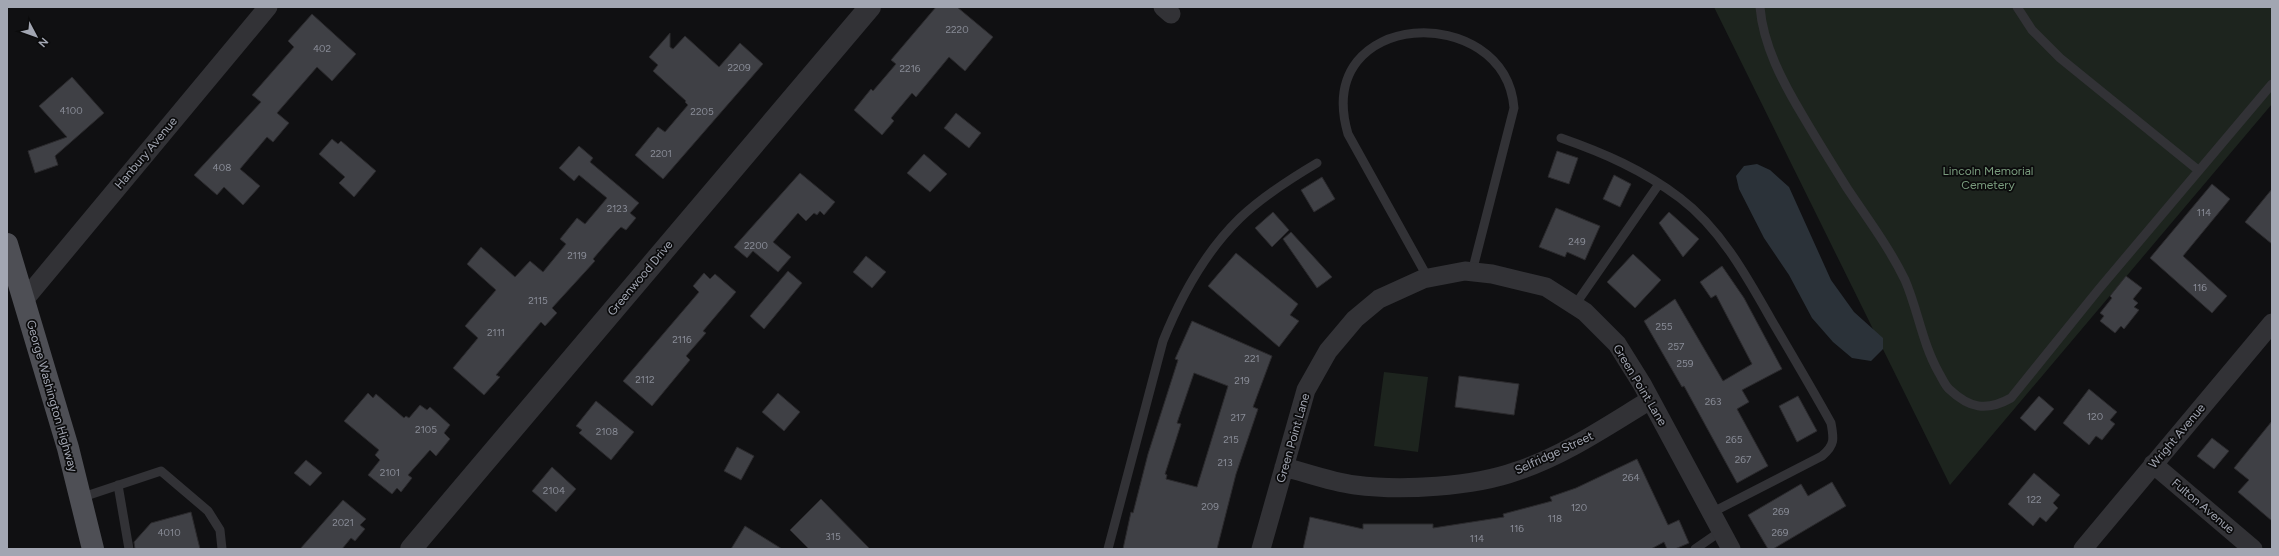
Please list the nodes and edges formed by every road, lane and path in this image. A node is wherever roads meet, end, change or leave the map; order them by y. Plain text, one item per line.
1 (268, 7) edge
2 (870, 7) edge
3 (1760, 7) edge
4 (2017, 7) edge
5 (1388, 30) dead end
6 (1497, 54) dead end
7 (2272, 84) edge
8 (1561, 138) dead end
9 (1317, 163) dead end
10 (2198, 170) junction
11 (1659, 184) junction
12 (7, 244) edge
13 (1472, 272) junction
14 (1428, 278) junction
15 (24, 299) junction
16 (1575, 305) junction
17 (2272, 323) edge
18 (1650, 400) junction
19 (2153, 464) junction
20 (1284, 467) junction
21 (118, 485) junction
22 (80, 498) junction
23 (1712, 513) junction
24 (1721, 532) junction
25 (93, 549) edge
26 (128, 549) edge
27 (222, 549) edge
28 (411, 549) edge
29 (1108, 549) edge
30 (1261, 549) edge
31 (1695, 549) edge
32 (1731, 549) edge
33 (2083, 549) edge
34 (2253, 549) edge

1 - 15 street, Hanbury Avenue
2 - 28 street, Greenwood Drive
3 - 10 lane
4 - 10 lane
5 - 14 lane
6 - 13 lane
7 - 10 lane
8 - 11 lane
9 - 29 lane
11 - 16 lane
11 - 23 lane
12 - 15 main road, George Washington Highway
13 - 14 street, Green Point Lane
13 - 16 street, Green Point Lane
14 - 20 street, Green Point Lane
15 - 22 main road, George Washington Highway
16 - 18 street, Green Point Lane
17 - 19 street, Wright Avenue
18 - 20 street, Selfridge Street
18 - 23 street, Green Point Lane
19 - 33 street, Wright Avenue
19 - 34 street, Fulton Avenue
20 - 30 street, Green Point Lane
21 - 22 lane
21 - 26 lane
21 - 27 lane
22 - 25 main road, George Washington Highway
23 - 24 street, Green Point Lane
24 - 31 lane
24 - 32 street, Green Point Lane

